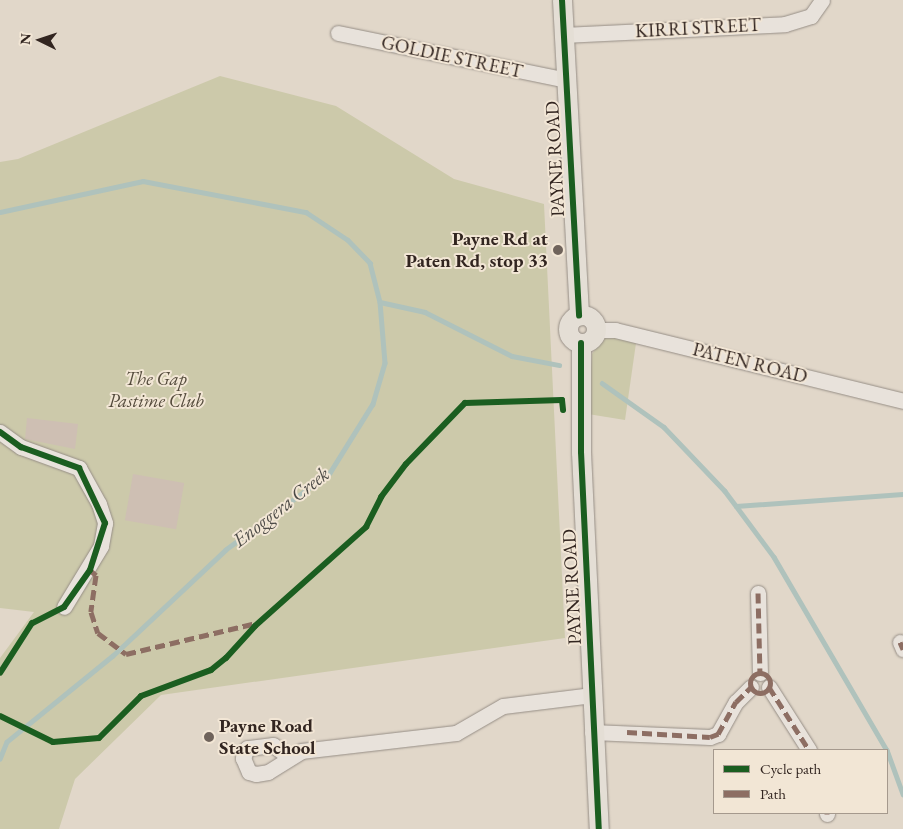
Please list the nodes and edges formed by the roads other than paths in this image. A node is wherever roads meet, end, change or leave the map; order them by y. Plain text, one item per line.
1 (562, 0) edge
2 (822, 0) edge
3 (338, 32) dead end
4 (563, 35) junction
5 (566, 80) junction
6 (579, 316) junction
7 (596, 330) junction
8 (581, 343) junction
9 (903, 401) edge
10 (0, 432) edge
11 (758, 593) dead end
12 (64, 607) dead end
13 (760, 674) junction
14 (751, 687) junction
15 (768, 687) junction
16 (592, 695) junction
17 (592, 732) junction
18 (808, 749) edge
19 (295, 754) dead end
20 (599, 829) edge

1 - 4 main road, PAYNE ROAD
2 - 4 street, KIRRI STREET
3 - 5 street, GOLDIE STREET
4 - 5 main road, PAYNE ROAD
5 - 6 main road, PAYNE ROAD
6 - 7 main road
6 - 8 main road
7 - 8 main road
7 - 9 street, PATEN ROAD
8 - 16 main road, PAYNE ROAD
10 - 12 street
11 - 13 street
13 - 14 street
13 - 15 street
14 - 15 street
14 - 17 street
15 - 18 street
16 - 17 main road, PAYNE ROAD
16 - 19 street
17 - 20 main road, PAYNE ROAD

